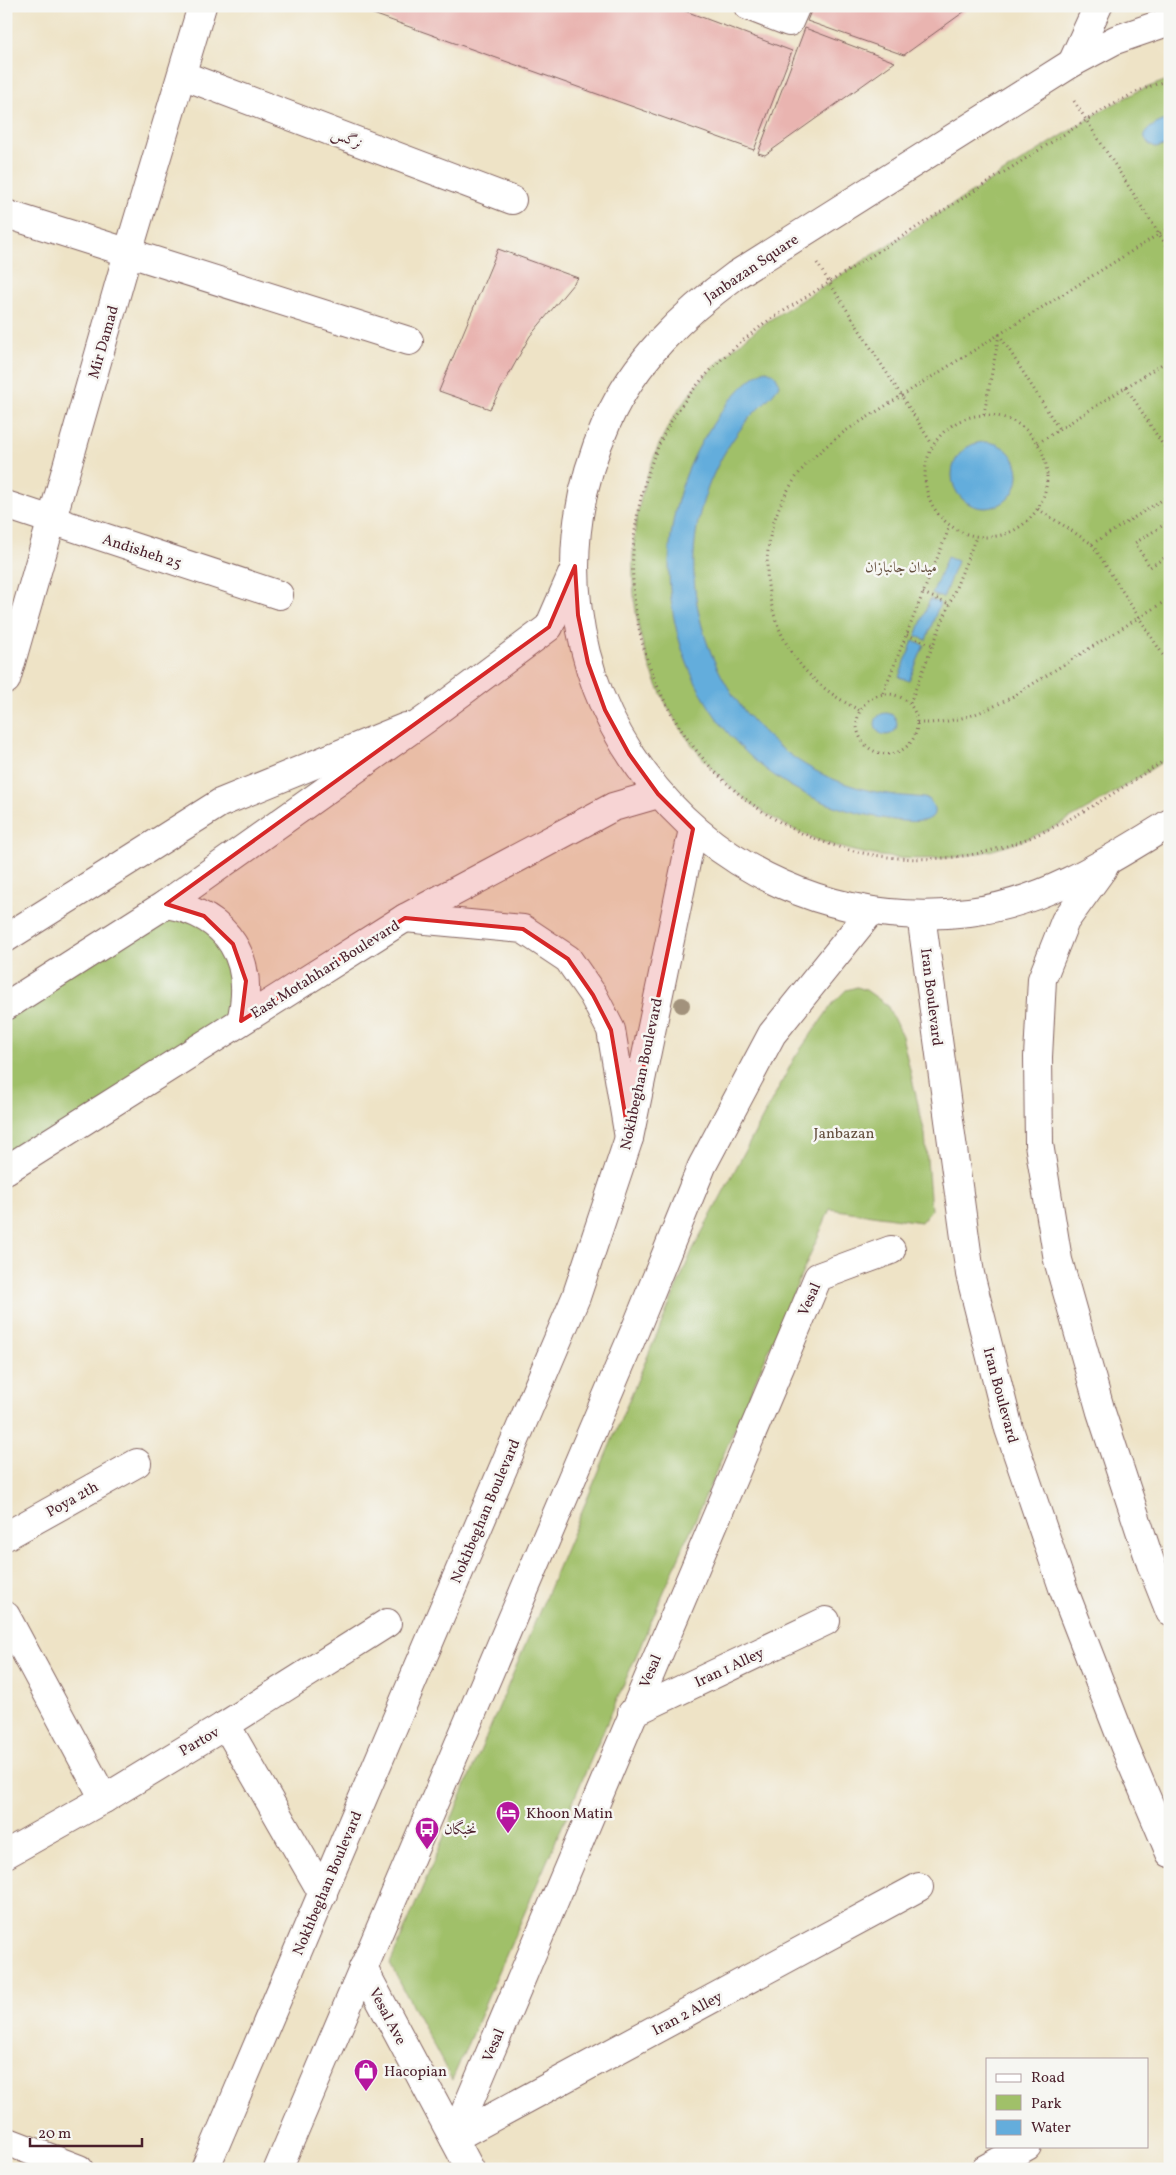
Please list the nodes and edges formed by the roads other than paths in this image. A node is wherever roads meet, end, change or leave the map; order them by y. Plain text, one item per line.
1 (202, 6) edge
2 (748, 6) edge
3 (1098, 6) edge
4 (792, 14) edge
5 (1170, 21) edge
6 (1065, 68) junction
7 (182, 75) junction
8 (512, 200) dead end
9 (6, 214) edge
10 (128, 253) junction
11 (409, 342) dead end
12 (6, 505) edge
13 (52, 521) junction
14 (575, 566) junction
15 (279, 595) dead end
16 (6, 680) edge
17 (426, 719) junction
18 (658, 794) junction
19 (1170, 823) edge
20 (693, 829) junction
21 (1108, 862) junction
22 (166, 904) junction
23 (871, 911) junction
24 (921, 915) junction
25 (405, 918) junction
26 (6, 938) edge
27 (6, 1006) edge
28 (241, 1021) junction
29 (630, 1138) junction
30 (6, 1170) edge
31 (890, 1250) dead end
32 (137, 1463) dead end
33 (6, 1536) edge
34 (1170, 1612) edge
35 (6, 1616) edge
36 (826, 1621) dead end
37 (387, 1623) dead end
38 (632, 1714) junction
39 (224, 1726) junction
40 (104, 1799) junction
41 (1170, 1853) edge
42 (6, 1854) edge
43 (919, 1888) dead end
44 (323, 1894) junction
45 (363, 1968) junction
46 (454, 2138) junction
47 (6, 2141) edge
48 (1023, 2148) edge
49 (79, 2169) edge
50 (204, 2169) edge
51 (278, 2169) edge
52 (470, 2169) edge
53 (985, 2169) edge

1 - 7 main road, Mir Damad
2 - 4 main road
3 - 6 main road
5 - 6 main road, Janbazan Square
6 - 14 main road, Janbazan Square
7 - 8 main road, نرگس
7 - 10 main road, Mir Damad
9 - 10 main road
10 - 11 main road
10 - 13 main road, Mir Damad
12 - 13 main road, Andisheh 25
13 - 15 main road, Andisheh 25
13 - 16 main road, Mir Damad
14 - 17 main road
14 - 18 main road, Janbazan Square
17 - 22 main road
17 - 26 main road
18 - 20 main road, Janbazan Square
18 - 25 main road, East Motahhari Boulevard
19 - 21 main road, Janbazan Square
20 - 23 main road, Janbazan Square
20 - 29 main road, Nokhbeghan Boulevard
21 - 24 main road, Janbazan Square
21 - 34 main road
22 - 27 main road
22 - 28 main road
23 - 24 main road, Janbazan Square
23 - 45 main road
24 - 41 main road, Iran Boulevard
25 - 28 main road, East Motahhari Boulevard
25 - 29 main road
28 - 30 main road, East Motahhari Boulevard
29 - 44 main road, Nokhbeghan Boulevard
31 - 38 main road, Vesal
32 - 33 main road, Poya 2th
35 - 40 main road
36 - 38 main road, Iran 1 Alley
37 - 39 main road
38 - 46 main road, Vesal
39 - 40 main road, Partov
39 - 44 main road, Partov
40 - 42 main road, Partov
43 - 46 main road, Iran 2 Alley
44 - 50 main road, Nokhbeghan Boulevard
45 - 46 main road, Vesal Ave
45 - 51 main road
46 - 52 main road, Vesal Ave
47 - 49 main road
48 - 53 main road

